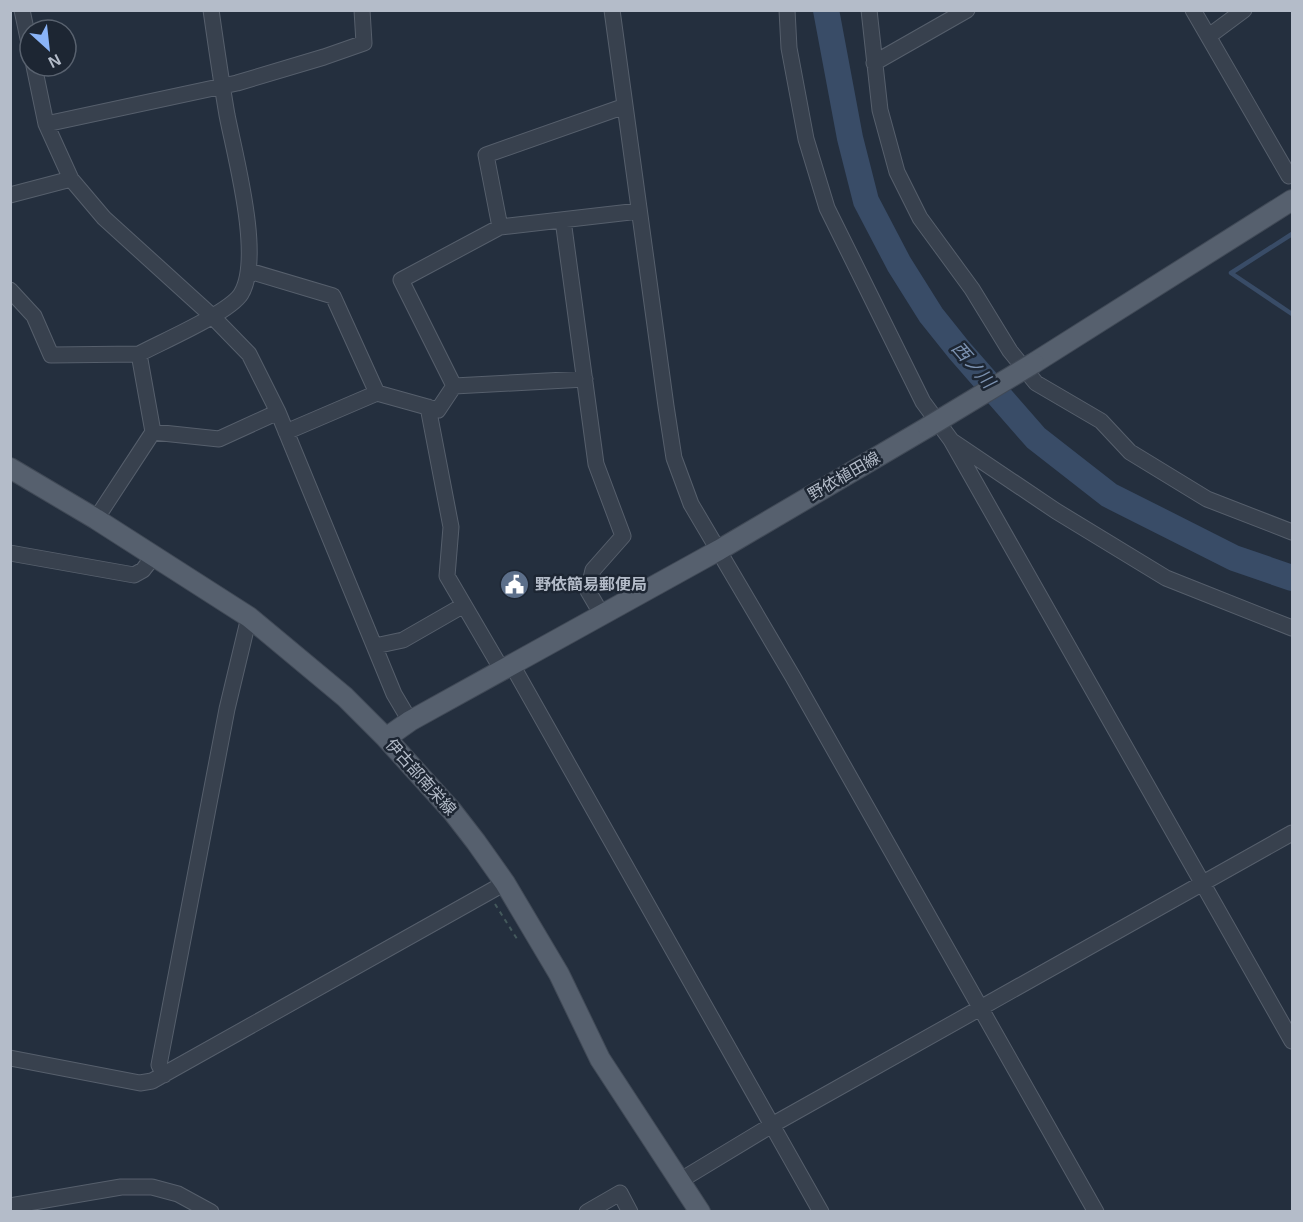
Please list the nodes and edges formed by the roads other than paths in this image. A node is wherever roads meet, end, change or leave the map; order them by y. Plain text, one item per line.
1 (211, 10) edge
2 (362, 10) edge
3 (612, 10) edge
4 (787, 10) edge
5 (868, 10) edge
6 (968, 10) edge
7 (1193, 10) edge
8 (1244, 10) edge
9 (1209, 36) junction
10 (874, 63) junction
11 (36, 78) edge
12 (222, 84) junction
13 (624, 105) junction
14 (46, 124) junction
15 (1289, 176) dead end
16 (71, 179) junction
17 (10, 195) edge
18 (1293, 200) edge
19 (639, 211) junction
20 (563, 220) junction
21 (500, 227) junction
22 (249, 271) junction
23 (10, 290) edge
24 (212, 316) junction
25 (139, 354) junction
26 (585, 379) junction
27 (454, 386) junction
28 (377, 393) junction
29 (428, 407) junction
30 (278, 412) junction
31 (153, 432) junction
32 (286, 432) junction
33 (951, 440) junction
34 (10, 468) edge
35 (96, 519) junction
36 (1293, 532) edge
37 (718, 549) junction
38 (10, 553) edge
39 (153, 557) junction
40 (464, 605) junction
41 (602, 615) junction
42 (249, 617) junction
43 (1293, 628) edge
44 (375, 646) junction
45 (507, 667) junction
46 (410, 721) junction
47 (386, 738) junction
48 (1293, 833) edge
49 (505, 883) junction
50 (1203, 883) junction
51 (981, 1009) junction
52 (1293, 1041) edge
53 (10, 1058) edge
54 (164, 1075) junction
55 (772, 1125) junction
56 (681, 1180) junction
57 (10, 1206) edge
58 (207, 1211) edge
59 (587, 1212) edge
60 (630, 1212) edge
61 (700, 1212) edge
62 (821, 1212) edge
63 (1096, 1212) edge

1 - 12 street
2 - 12 street
3 - 13 street
4 - 33 street
5 - 10 street
6 - 10 street
7 - 9 street
8 - 9 street
9 - 15 street
10 - 36 street
11 - 14 street
12 - 14 street
12 - 22 street
13 - 19 street
13 - 21 street
14 - 16 street
16 - 17 street
16 - 24 street
18 - 37 main road, 野依植田線, bridge
19 - 20 street
19 - 37 street
20 - 21 street
20 - 26 street
21 - 27 street
22 - 24 street
22 - 28 street
23 - 25 street
24 - 25 street
24 - 30 street
25 - 31 street
26 - 27 street
26 - 41 street
27 - 29 street
28 - 29 street
28 - 32 street
29 - 40 street
30 - 31 street
30 - 32 street
31 - 35 street
32 - 44 street
33 - 43 street
33 - 50 street
34 - 35 main road, 伊古部南栄線
35 - 39 main road, 伊古部南栄線
37 - 41 main road, 野依植田線
37 - 51 street
38 - 39 street
39 - 42 main road, 伊古部南栄線
40 - 44 street
40 - 45 street
41 - 45 main road, 野依植田線
42 - 47 main road, 伊古部南栄線
42 - 54 street
44 - 46 street
45 - 46 main road, 野依植田線
45 - 55 street
46 - 47 main road, 野依植田線
47 - 49 main road, 伊古部南栄線
48 - 50 street
49 - 54 street
49 - 56 main road, 伊古部南栄線
50 - 51 street
50 - 52 street
51 - 55 street
51 - 63 street
53 - 54 street
55 - 56 street
55 - 62 street
56 - 61 main road, 伊古部南栄線
57 - 58 street
59 - 60 street

